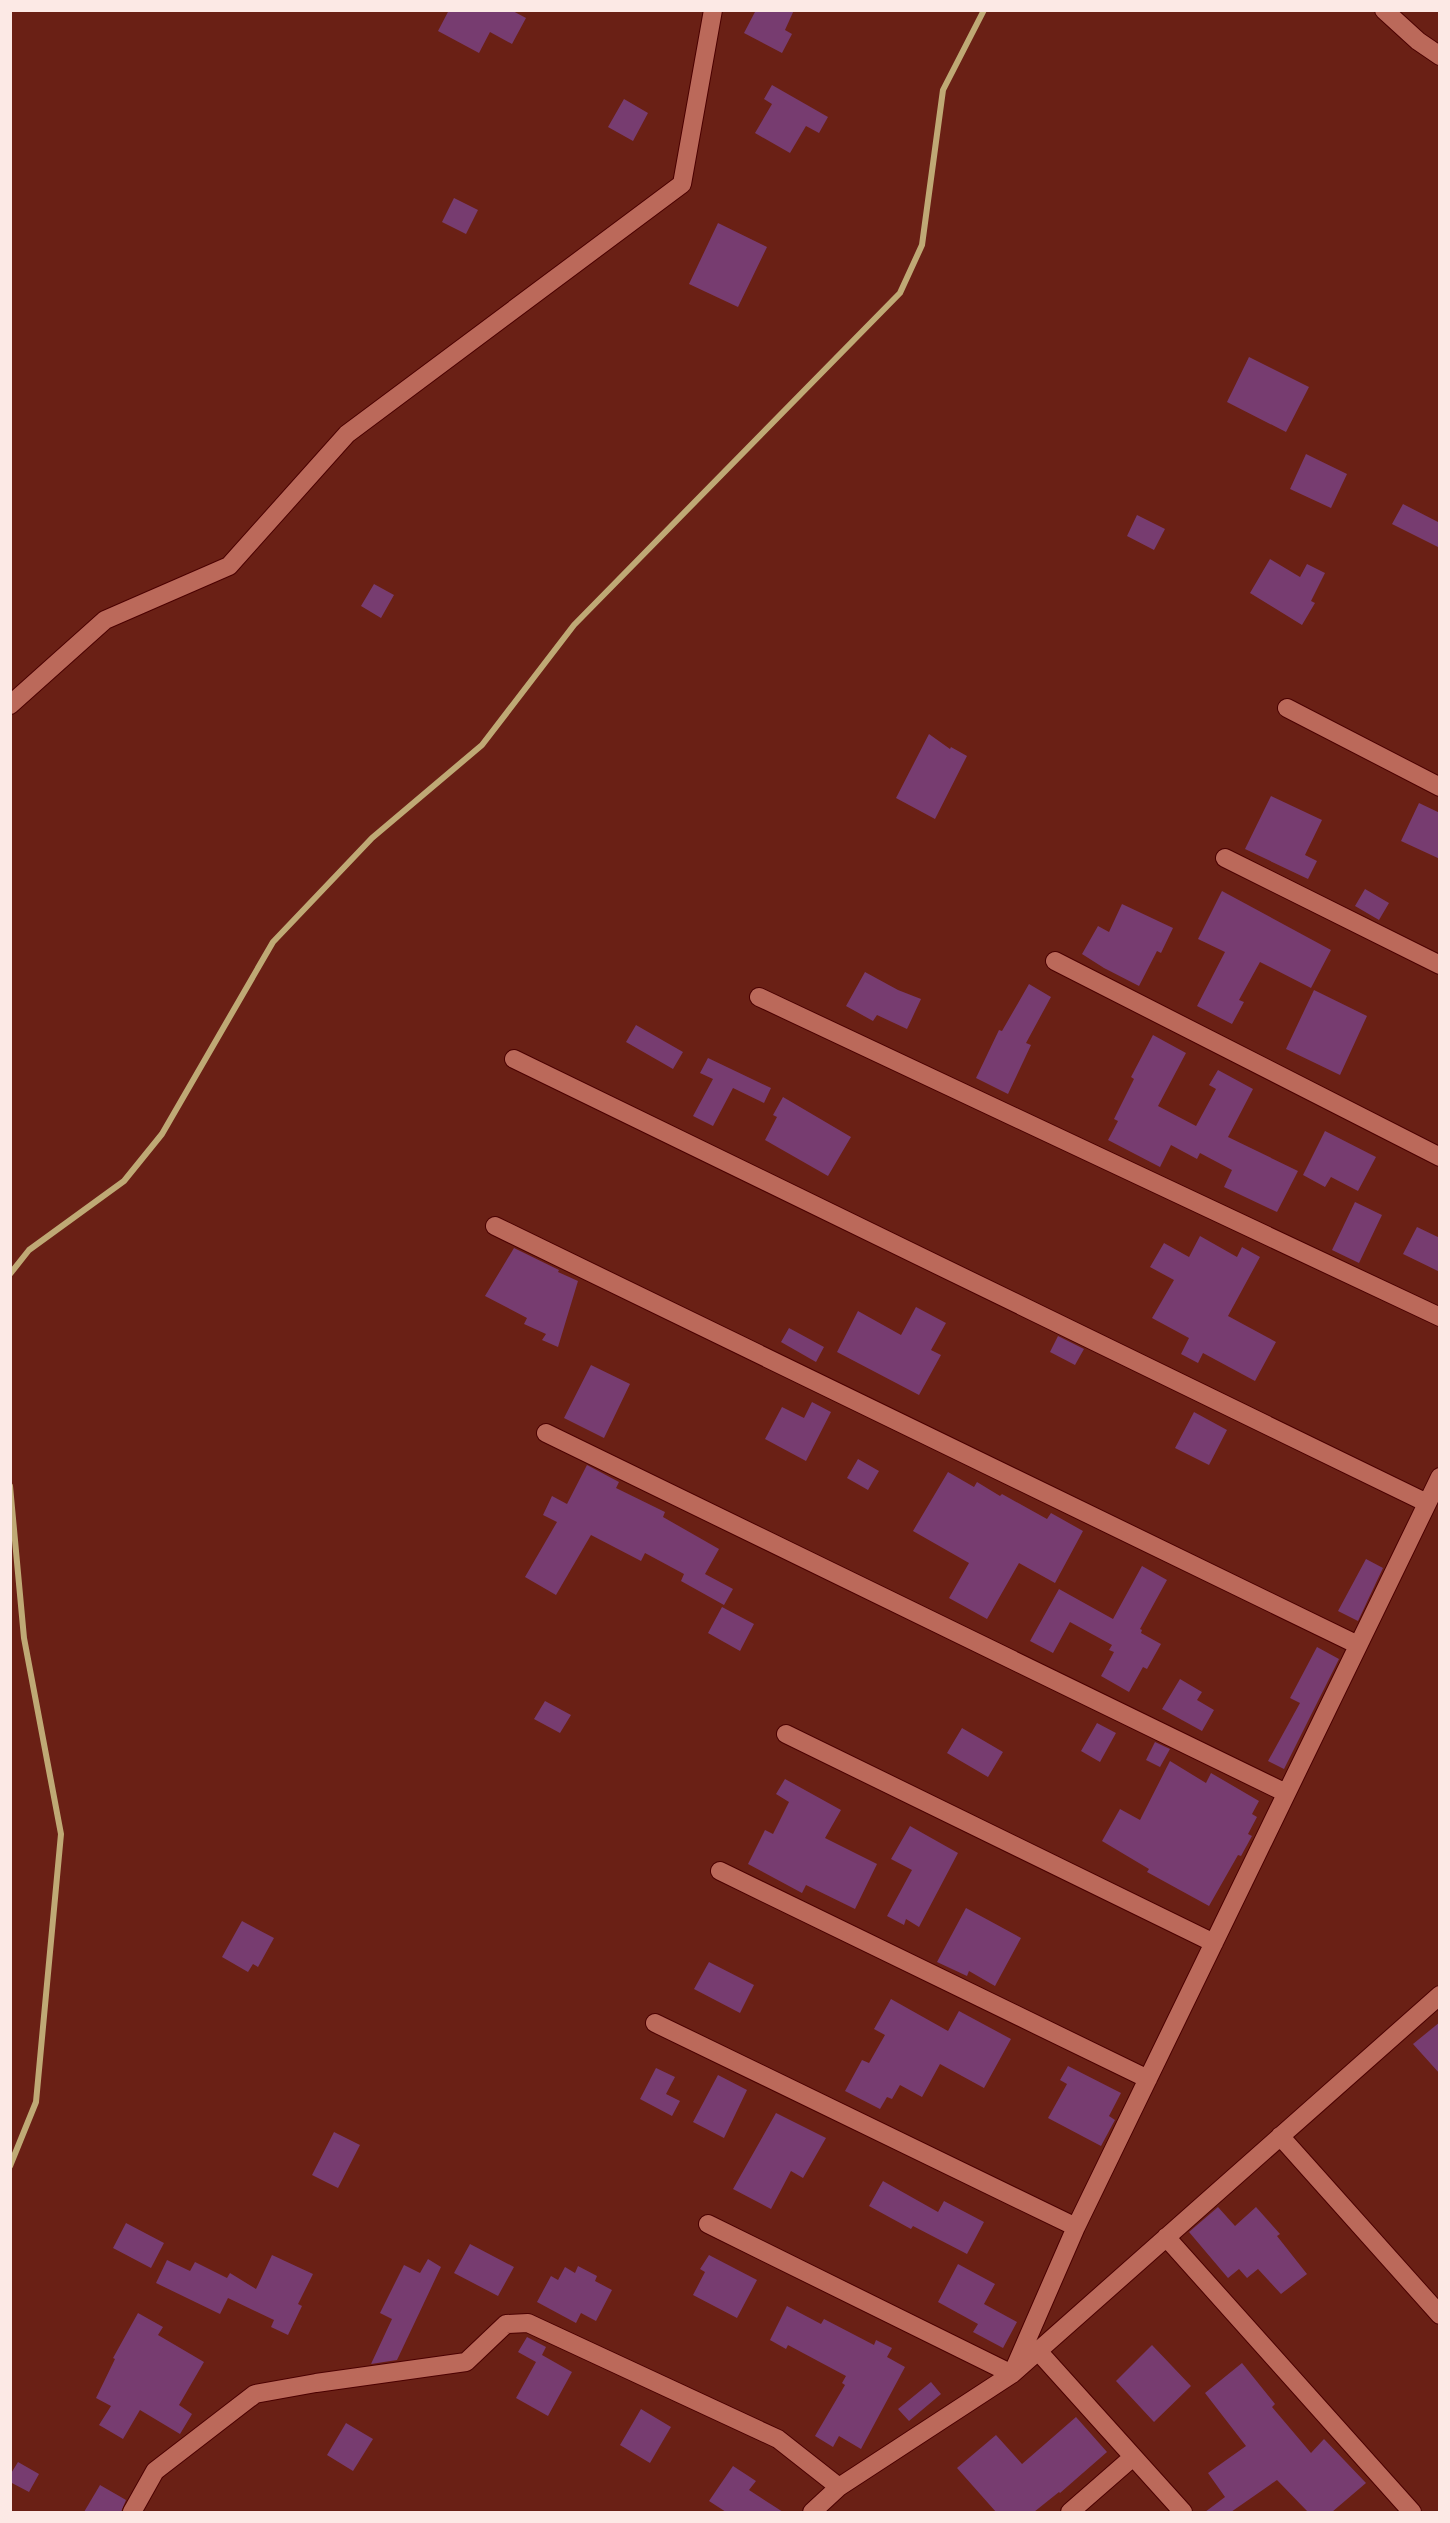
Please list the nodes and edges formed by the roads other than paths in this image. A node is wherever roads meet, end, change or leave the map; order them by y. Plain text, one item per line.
1 (713, 10) edge
2 (1384, 10) edge
3 (1440, 56) edge
4 (10, 705) edge
5 (1287, 708) dead end
6 (1440, 787) edge
7 (1225, 858) dead end
8 (1055, 961) dead end
9 (1440, 965) edge
10 (759, 997) dead end
11 (514, 1059) dead end
12 (1440, 1157) edge
13 (495, 1226) dead end
14 (1440, 1317) edge
15 (546, 1433) dead end
16 (1440, 1477) edge
17 (1427, 1503) junction
18 (1358, 1645) junction
19 (786, 1734) dead end
20 (1286, 1793) junction
21 (720, 1871) dead end
22 (1214, 1943) junction
23 (1440, 1995) edge
24 (655, 2023) dead end
25 (1148, 2079) junction
26 (1280, 2136) junction
27 (708, 2224) dead end
28 (1076, 2227) junction
29 (1166, 2237) junction
30 (1440, 2315) edge
31 (1038, 2350) junction
32 (1012, 2374) junction
33 (1133, 2457) junction
34 (839, 2487) junction
35 (132, 2512) edge
36 (812, 2512) edge
37 (1070, 2512) edge
38 (1183, 2512) edge
39 (1412, 2512) edge

1 - 4 street
2 - 3 street
5 - 6 street
7 - 9 street
8 - 12 street
10 - 14 street
11 - 17 street
13 - 18 street
15 - 20 street
16 - 17 street
17 - 18 street
18 - 20 street
19 - 22 street
20 - 22 street
21 - 25 street
22 - 25 street
23 - 26 street
24 - 28 street
25 - 28 street
26 - 29 street
26 - 30 street
27 - 32 street
28 - 32 street
29 - 31 street
29 - 39 street
31 - 32 street
31 - 33 street
32 - 34 street
33 - 37 street
33 - 38 street
34 - 35 street
34 - 36 street

